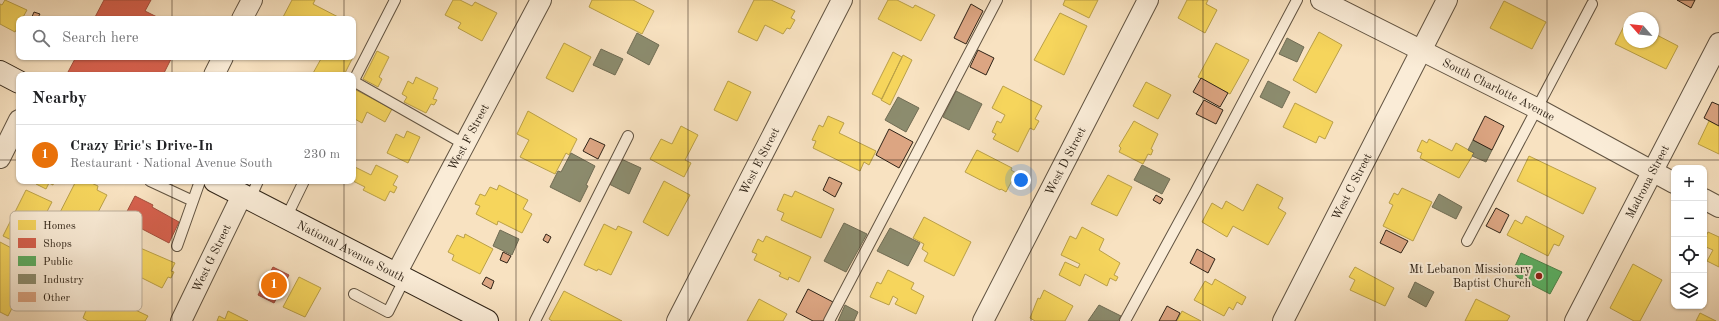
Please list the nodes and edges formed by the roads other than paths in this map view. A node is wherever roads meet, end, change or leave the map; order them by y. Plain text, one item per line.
1 (395, 0) edge
2 (541, 0) edge
3 (842, 0) edge
4 (997, 0) edge
5 (1148, 0) edge
6 (1297, 0) edge
7 (1321, 0) edge
8 (1447, 0) edge
9 (1592, 4) dead end
10 (1719, 43) edge
11 (1421, 51) junction
12 (222, 60) edge
13 (0, 72) edge
14 (216, 72) edge
15 (356, 76) edge
16 (16, 80) edge
17 (356, 84) edge
18 (1538, 109) junction
19 (16, 126) edge
20 (628, 136) dead end
21 (464, 144) junction
22 (0, 158) edge
23 (1651, 172) junction
24 (1671, 182) edge
25 (156, 184) edge
26 (199, 184) edge
27 (225, 184) edge
28 (303, 184) edge
29 (250, 192) edge
30 (193, 201) junction
31 (1707, 201) edge
32 (1719, 207) edge
33 (286, 218) junction
34 (1467, 241) dead end
35 (177, 246) dead end
36 (401, 276) junction
37 (354, 294) dead end
38 (463, 316) edge
39 (181, 321) edge
40 (487, 321) edge
41 (535, 321) edge
42 (678, 321) edge
43 (829, 321) edge
44 (983, 321) edge
45 (1125, 321) edge
46 (1282, 321) edge
47 (1575, 321) edge

1 - 15 lane
2 - 21 street, West F Street
3 - 42 street, West E Street
4 - 43 lane
5 - 44 street, West D Street
6 - 45 lane
7 - 11 street, South Charlotte Avenue
8 - 11 street, West C Street
9 - 18 lane
10 - 23 street, Madrona Street
11 - 18 street, South Charlotte Avenue
11 - 46 street, West C Street
12 - 14 street
13 - 16 main road
17 - 21 lane
18 - 23 street, South Charlotte Avenue
18 - 34 lane
19 - 22 street
20 - 41 lane
21 - 36 street, West F Street
23 - 24 street, South Charlotte Avenue
23 - 47 street, Madrona Street
25 - 30 lane
26 - 30 lane
27 - 29 main road, National Avenue South
28 - 33 lane
29 - 33 main road, National Avenue South
29 - 39 street, West G Street
30 - 35 lane
31 - 32 street
33 - 36 main road, National Avenue South
36 - 37 lane
36 - 38 main road, National Avenue South
38 - 40 main road, National Avenue South

